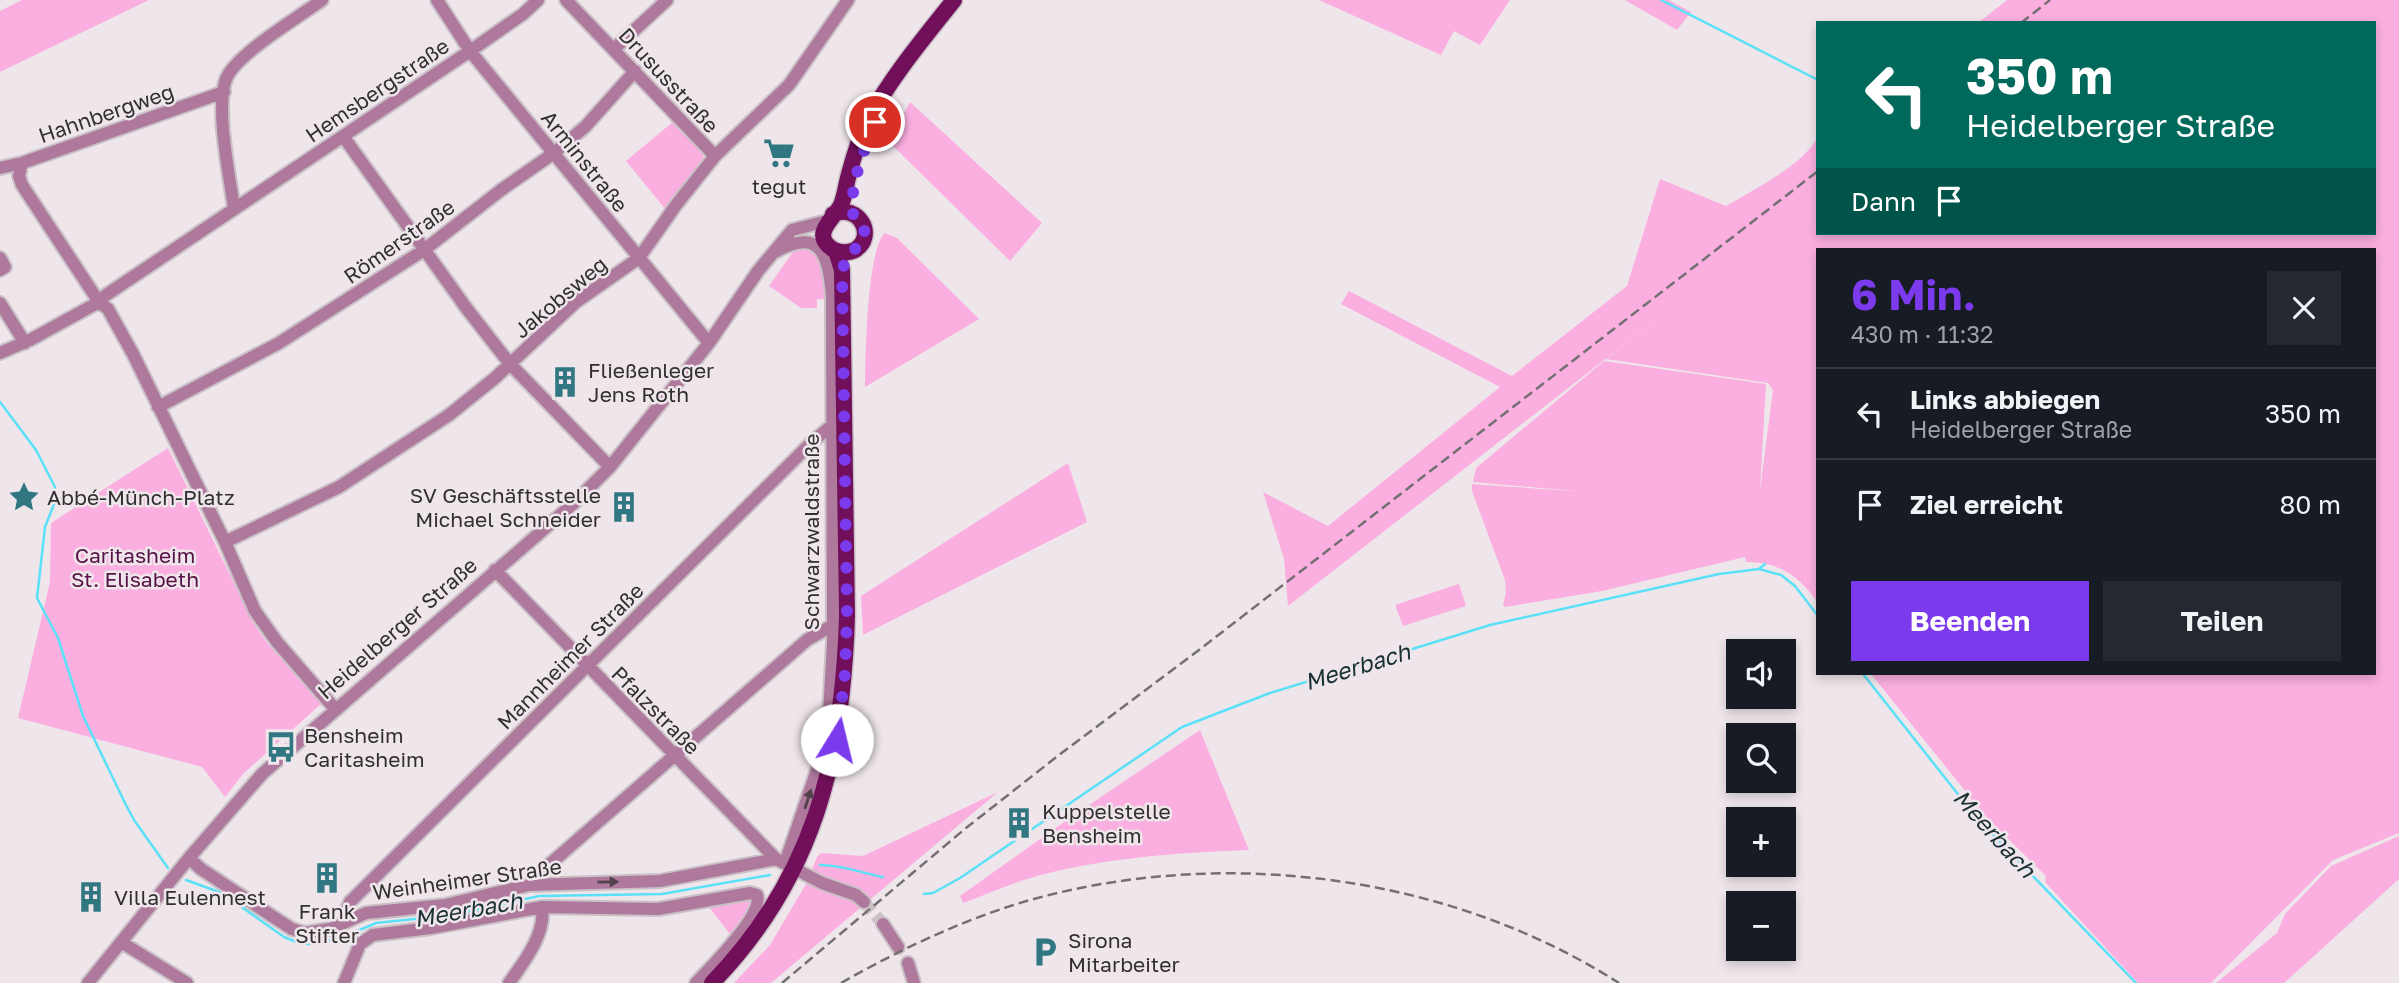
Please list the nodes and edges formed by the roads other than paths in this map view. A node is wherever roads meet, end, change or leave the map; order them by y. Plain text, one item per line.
1 (322, 0) edge
2 (437, 0) edge
3 (538, 0) edge
4 (566, 0) edge
5 (667, 0) edge
6 (847, 0) edge
7 (954, 0) edge
8 (614, 49) junction
9 (470, 51) junction
10 (635, 71) junction
11 (224, 92) junction
12 (883, 98) junction
13 (343, 136) junction
14 (554, 153) junction
15 (715, 156) junction
16 (22, 163) junction
17 (0, 168) edge
18 (234, 209) junction
19 (853, 214) junction
20 (830, 218) junction
21 (785, 238) junction
22 (837, 248) junction
23 (424, 250) junction
24 (773, 253) junction
25 (0, 258) edge
26 (639, 258) junction
27 (0, 270) edge
28 (99, 302) junction
29 (0, 303) edge
30 (24, 343) junction
31 (709, 343) junction
32 (0, 353) edge
33 (510, 364) junction
34 (158, 407) junction
35 (831, 426) junction
36 (610, 467) junction
37 (225, 542) junction
38 (495, 570) junction
39 (833, 625) junction
40 (586, 666) junction
41 (336, 710) junction
42 (673, 755) junction
43 (189, 858) junction
44 (785, 864) junction
45 (540, 884) junction
46 (863, 902) tunnel mouth
47 (542, 906) junction
48 (348, 920) junction
49 (883, 924) tunnel mouth
50 (121, 942) junction
51 (898, 947) dead end
52 (908, 963) dead end
53 (88, 983) edge
54 (187, 983) edge
55 (344, 983) edge
56 (509, 983) edge
57 (696, 983) edge
58 (712, 983) edge
59 (914, 983) edge

1 - 11 street
2 - 9 street, Arminstraße
3 - 9 street, Hemsbergstraße
4 - 8 street, Drususstraße
5 - 8 street
6 - 15 street, Jakobsweg
7 - 12 main road
8 - 10 street, Drususstraße
9 - 13 street, Hemsbergstraße
9 - 14 street, Arminstraße
10 - 14 street, Römerstraße
10 - 15 street, Drususstraße
11 - 16 street, Hahnbergweg
11 - 18 street
12 - 19 main road
12 - 20 main road
13 - 18 street, Hemsbergstraße
13 - 23 street
14 - 23 street, Römerstraße
14 - 26 street, Arminstraße
15 - 26 street, Jakobsweg
16 - 17 street, Hahnbergweg
16 - 28 street
18 - 28 street, Hemsbergstraße
19 - 20 main road, Heidelberger Straße
19 - 22 main road
20 - 21 street, Heidelberger Straße
20 - 22 main road
21 - 22 street
21 - 24 street, Heidelberger Straße
22 - 44 main road, Schwarzwaldstraße
23 - 33 street
23 - 34 street, Römerstraße
24 - 31 street, Heidelberger Straße
24 - 35 street, Schwarzwaldstraße
25 - 27 street
26 - 31 street, Arminstraße
26 - 33 street, Jakobsweg
28 - 30 street, Hemsbergstraße
28 - 34 street
29 - 30 street
30 - 32 street, Hemsbergstraße
31 - 36 street, Heidelberger Straße
33 - 36 street
33 - 37 street, Jakobsweg
34 - 37 street
35 - 39 street, Schwarzwaldstraße
35 - 40 street, Mannheimer Straße
36 - 38 street, Heidelberger Straße
37 - 41 street
38 - 40 street, Pfalzstraße
38 - 41 street, Heidelberger Straße
39 - 42 street
44 -> 39 street, Schwarzwaldstraße
40 - 42 street, Pfalzstraße
40 - 48 street, Mannheimer Straße
41 - 43 street, Heidelberger Straße
42 - 44 street, Pfalzstraße
42 - 45 street
43 - 48 street, Weinheimer Straße
43 - 50 street, Heidelberger Straße
45 -> 44 street, Weinheimer Straße
44 - 46 street, Pfalzstraße
44 - 58 main road, Schwarzwaldstraße
45 - 48 street, Weinheimer Straße
47 - 55 street
47 - 56 street
47 - 57 street
49 - 51 street
50 - 53 street, Heidelberger Straße
50 - 54 street
52 - 59 street

